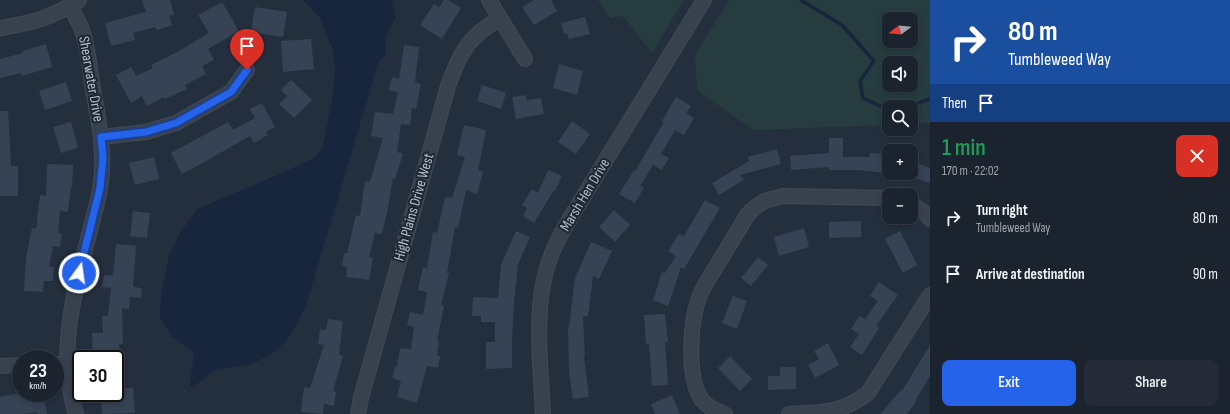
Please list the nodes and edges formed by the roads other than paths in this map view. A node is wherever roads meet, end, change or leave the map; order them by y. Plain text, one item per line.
1 (489, 0) edge
2 (704, 0) edge
3 (75, 3) edge
4 (500, 18) junction
5 (0, 28) edge
6 (525, 59) dead end
7 (247, 70) dead end
8 (101, 137) junction
9 (882, 198) edge
10 (918, 208) edge
11 (930, 219) edge
12 (930, 295) edge
13 (64, 350) edge
14 (12, 365) edge
15 (0, 366) edge
16 (64, 371) edge
17 (76, 414) edge
18 (358, 414) edge
19 (542, 414) edge
20 (725, 414) edge
21 (789, 414) edge

1 - 4 street
2 - 19 street, Marsh Hen Drive
3 - 5 street
3 - 8 street, Shearwater Drive
4 - 6 street
4 - 18 street, High Plains Drive West
7 - 8 street
8 - 13 street, Shearwater Drive
9 - 20 street
10 - 11 street
12 - 21 street
14 - 15 street
16 - 17 street, Shearwater Drive

